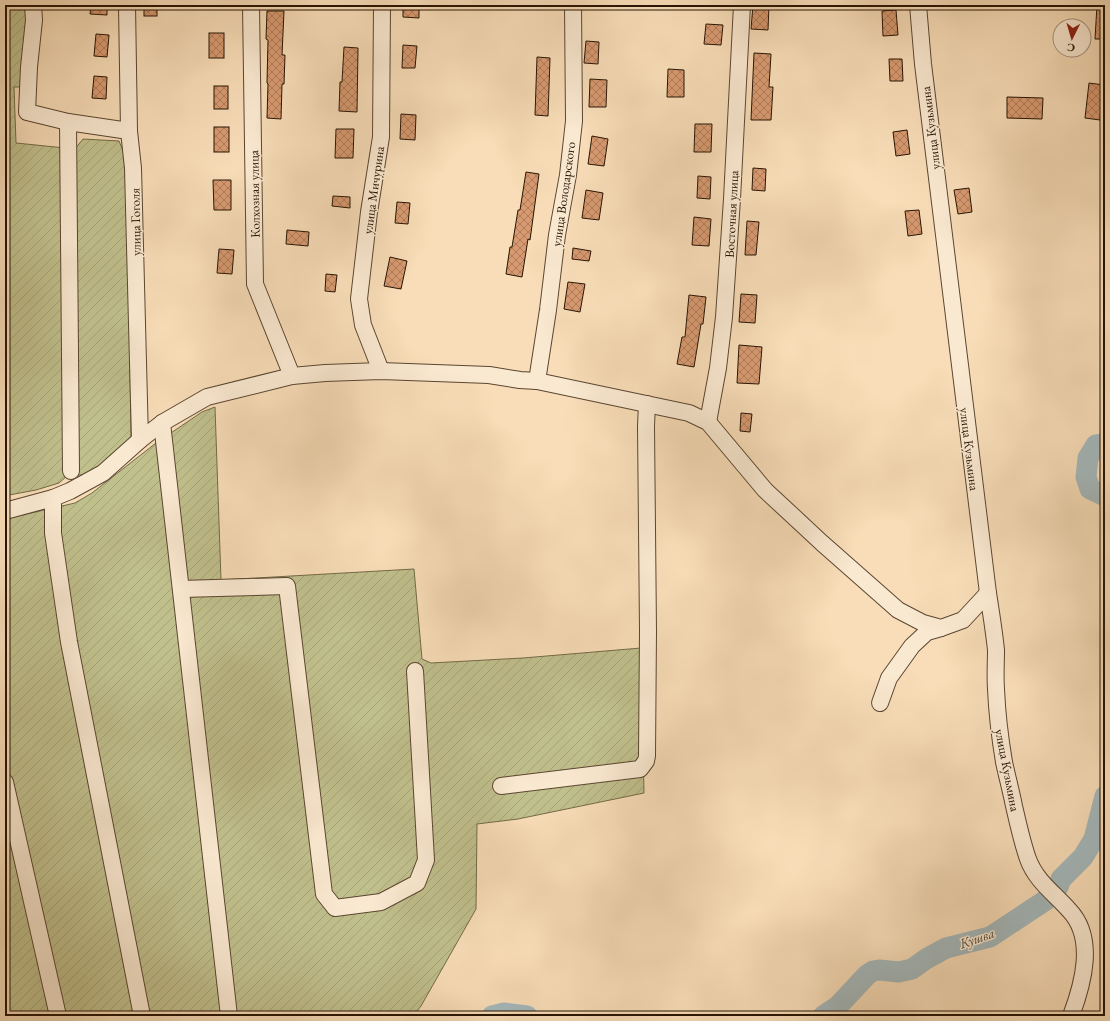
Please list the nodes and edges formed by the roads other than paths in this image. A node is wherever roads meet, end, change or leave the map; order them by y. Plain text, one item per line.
1 (33, 5) edge
2 (127, 5) edge
3 (251, 5) edge
4 (382, 5) edge
5 (573, 5) edge
6 (742, 5) edge
7 (918, 5) edge
8 (68, 122) junction
9 (129, 131) junction
10 (381, 371) junction
11 (292, 376) junction
12 (537, 381) junction
13 (648, 404) junction
14 (708, 422) junction
15 (162, 423) junction
16 (140, 440) junction
17 (71, 471) dead end
18 (53, 498) junction
19 (5, 511) edge
20 (181, 589) junction
21 (988, 593) junction
22 (941, 628) junction
23 (415, 671) dead end
24 (880, 703) dead end
25 (5, 782) edge
26 (501, 786) dead end
27 (58, 1016) edge
28 (142, 1016) edge
29 (229, 1016) edge
30 (1071, 1016) edge

1 - 8 street
2 - 9 street, улица Гоголя
3 - 11 street, Колхозная улица
4 - 10 street, улица Мичурина
5 - 12 street, улица Володарского
6 - 14 street, Восточная улица
7 - 21 street, улица Кузьмина
8 - 9 street
8 - 17 street
9 - 16 street, улица Гоголя
10 - 11 street
10 - 12 street
11 - 15 street
12 - 13 street
13 - 14 street
13 - 26 street
14 - 22 street
15 - 16 street
15 - 20 street
16 - 18 street
18 - 19 street
18 - 28 street
20 - 23 street
20 - 29 street
21 - 22 street
21 - 30 street, улица Кузьмина
22 - 24 street
25 - 27 street

